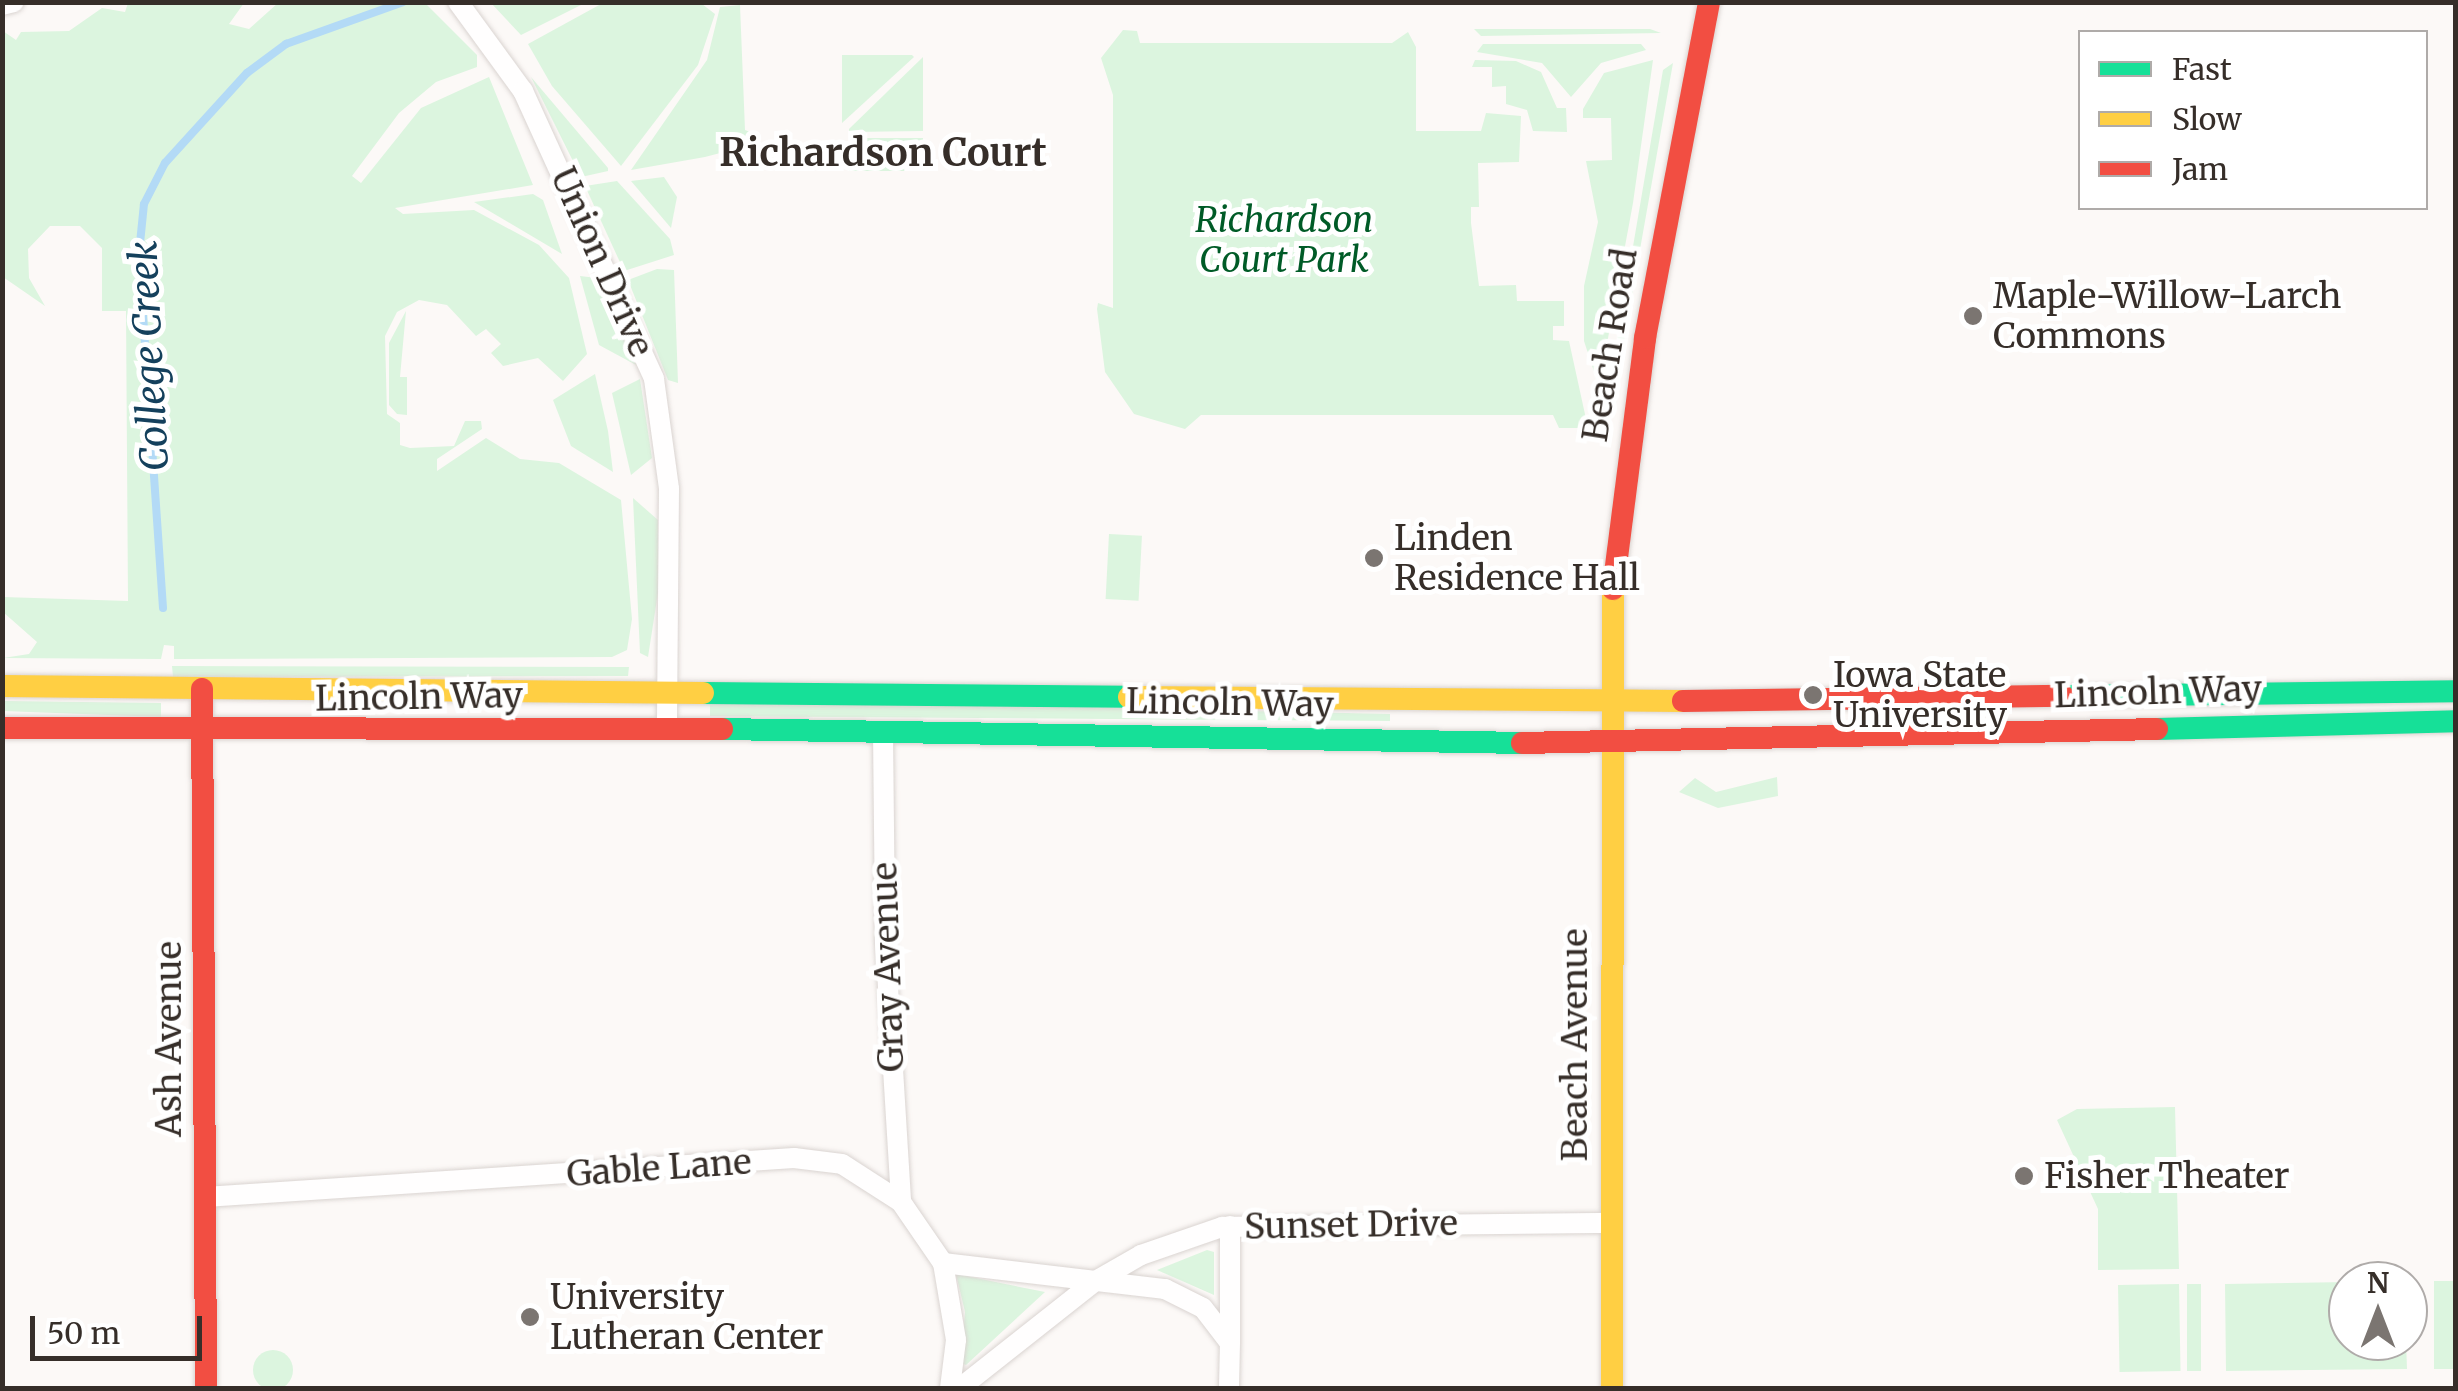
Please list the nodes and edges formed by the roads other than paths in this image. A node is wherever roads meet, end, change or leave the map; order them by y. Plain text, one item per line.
1 (14, 2) edge
2 (1709, 2) edge
3 (2, 5) edge
4 (461, 5) edge
5 (2, 686) edge
6 (668, 688) junction
7 (202, 689) junction
8 (2456, 692) edge
9 (1607, 702) junction
10 (2456, 721) edge
11 (2, 728) edge
12 (667, 729) junction
13 (883, 732) junction
14 (202, 734) junction
15 (1608, 744) junction
16 (205, 1197) junction
17 (901, 1202) junction
18 (1611, 1223) junction
19 (1230, 1226) junction
20 (943, 1263) junction
21 (1094, 1282) junction
22 (1230, 1343) junction
23 (206, 1388) edge
24 (950, 1388) edge
25 (960, 1388) edge
26 (1229, 1388) edge
27 (1612, 1388) edge

1 - 3 street
2 - 9 main road, Beach Road
4 - 6 street, Union Drive
5 - 7 main road, Lincoln Way
6 - 7 main road, Lincoln Way
6 - 9 main road, Lincoln Way
6 - 12 street, Union Drive
7 - 14 main road, Ash Avenue
8 - 9 main road, Lincoln Way
9 - 15 main road, Beach Avenue
10 - 15 main road, Lincoln Way
11 - 14 main road, Lincoln Way
12 - 13 main road, Lincoln Way
12 - 14 main road, Lincoln Way
13 - 15 main road, Lincoln Way
13 - 17 street, Gray Avenue
14 - 16 main road, Ash Avenue
15 - 18 main road, Beach Avenue
16 - 17 street, Gable Lane
16 - 23 main road, Ash Avenue
17 - 20 street, Gable Lane
18 - 19 street, Sunset Drive
18 - 27 main road, Beach Avenue
19 - 21 street, Sunset Drive
19 - 22 street
20 - 21 street
20 - 24 street, Gable Lane
21 - 22 street
21 - 25 street, Sunset Drive
22 - 26 street

